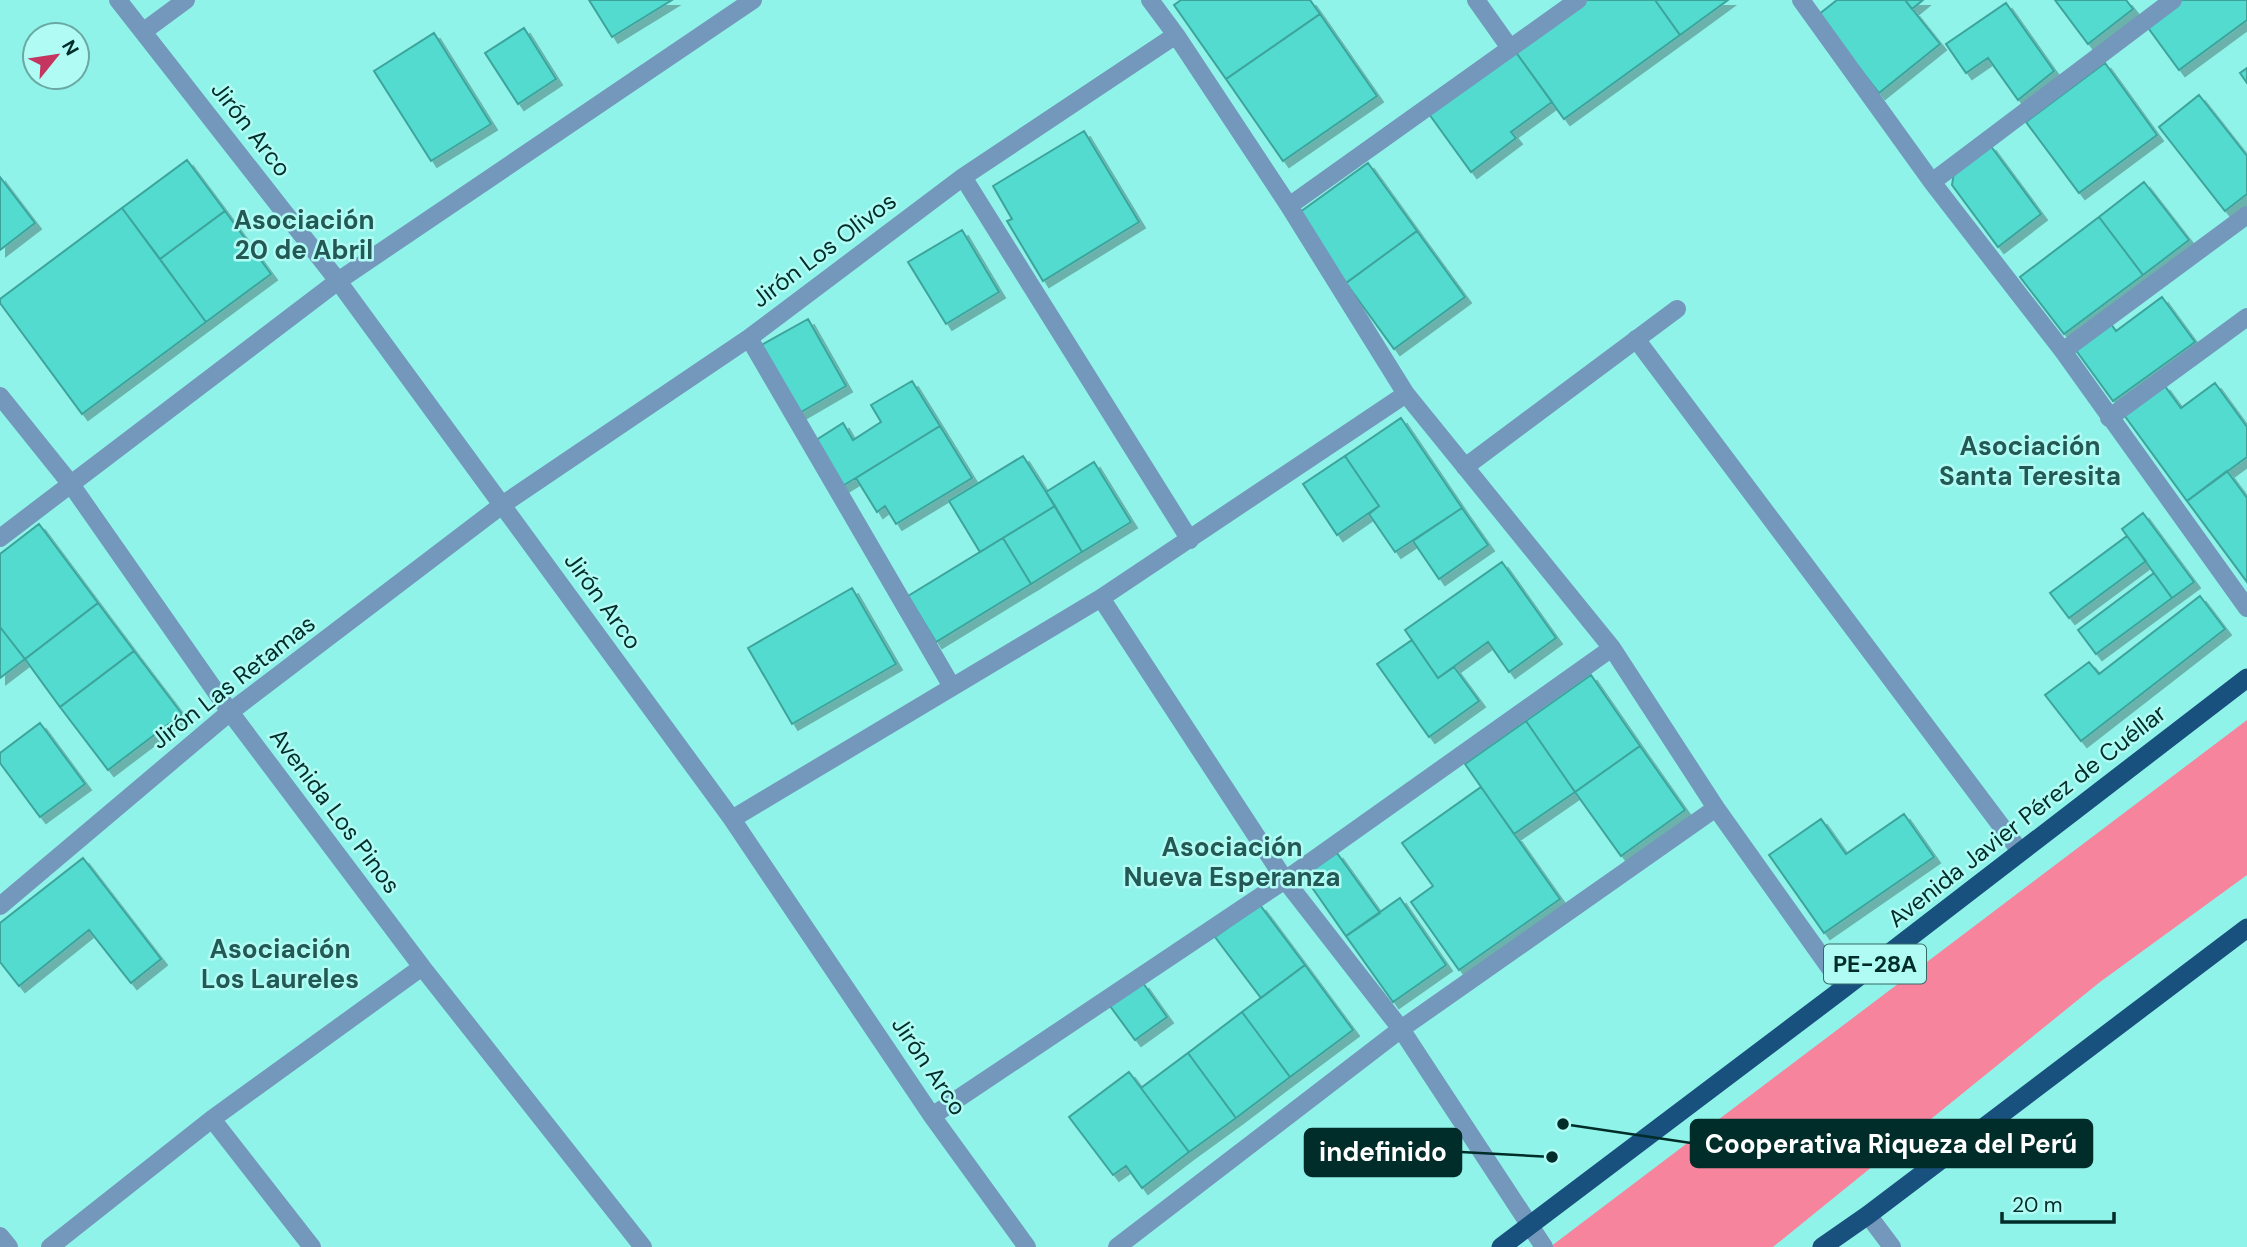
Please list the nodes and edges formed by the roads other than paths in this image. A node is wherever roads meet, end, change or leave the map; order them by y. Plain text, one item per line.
1 (118, 0) edge
2 (187, 0) edge
3 (753, 0) edge
4 (1150, 0) edge
5 (1476, 0) edge
6 (1578, 0) edge
7 (2173, 0) edge
8 (1804, 1) edge
9 (144, 31) junction
10 (1176, 35) junction
11 (1510, 48) junction
12 (963, 177) junction
13 (1932, 183) junction
14 (1289, 206) junction
15 (2247, 215) edge
16 (338, 281) junction
17 (1677, 309) dead end
18 (2247, 317) edge
19 (749, 338) junction
20 (1636, 339) junction
21 (2063, 351) junction
22 (1406, 394) junction
23 (0, 396) edge
24 (2109, 418) junction
25 (1465, 467) junction
26 (70, 483) junction
27 (502, 505) junction
28 (0, 538) edge
29 (1190, 540) junction
30 (1101, 597) junction
31 (2247, 608) edge
32 (1612, 649) junction
33 (2247, 678) edge
34 (951, 685) junction
35 (230, 712) junction
36 (1716, 808) junction
37 (732, 819) junction
38 (2020, 851) junction
39 (1285, 880) junction
40 (0, 906) edge
41 (2247, 928) edge
42 (422, 967) junction
43 (1844, 988) junction
44 (1401, 1030) junction
45 (932, 1116) junction
46 (212, 1119) junction
47 (1868, 1215) junction
48 (1528, 1225) junction
49 (0, 1236) edge
50 (9, 1247) edge
51 (50, 1247) edge
52 (312, 1247) edge
53 (643, 1247) edge
54 (1027, 1247) edge
55 (1117, 1247) edge
56 (1501, 1247) edge
57 (1544, 1247) edge
58 (1822, 1247) edge
59 (1892, 1247) edge

1 - 9 street, Jirón Arco
2 - 9 street
3 - 16 street
4 - 10 street
5 - 11 street
6 - 11 street
7 - 13 street
8 - 13 street
9 - 16 street, Jirón Arco
10 - 12 street, Jirón Los Olivos
10 - 14 street
11 - 14 street
12 - 19 street, Jirón Los Olivos
12 - 29 street
13 - 21 street
14 - 22 street
15 - 21 street
16 - 26 street
16 - 27 street, Jirón Arco
17 - 20 street
18 - 24 street
19 - 27 street, Jirón Los Olivos
19 - 34 street
20 - 25 street
20 - 38 street
21 - 24 street
22 - 25 street
22 - 29 street
23 - 26 street, Avenida Los Pinos
24 - 31 street
25 - 32 street
26 - 28 street
26 - 35 street, Avenida Los Pinos
27 - 35 street, Jirón Las Retamas
27 - 37 street, Jirón Arco
29 - 30 street
30 - 34 street
30 - 39 street
32 - 36 street
32 - 39 street
33 - 38 highway, Avenida Javier Pérez de Cuéllar / PE-28A
34 - 37 street
35 - 40 street, Jirón Las Retamas
35 - 42 street, Avenida Los Pinos
36 - 43 street
36 - 44 street
37 - 45 street, Jirón Arco
38 - 43 highway, Avenida Javier Pérez de Cuéllar / PE-28A
39 - 44 street
39 - 45 street
41 - 47 highway
42 - 46 street
42 - 53 street, Avenida Los Pinos
43 - 48 highway, Avenida Javier Pérez de Cuéllar / PE-28A
44 - 48 street
44 - 55 street
45 - 54 street, Jirón Arco
46 - 51 street
46 - 52 street
47 - 58 highway
47 - 59 street
48 - 56 highway, Avenida Javier Pérez de Cuéllar / PE-28A
48 - 57 street
49 - 50 street

